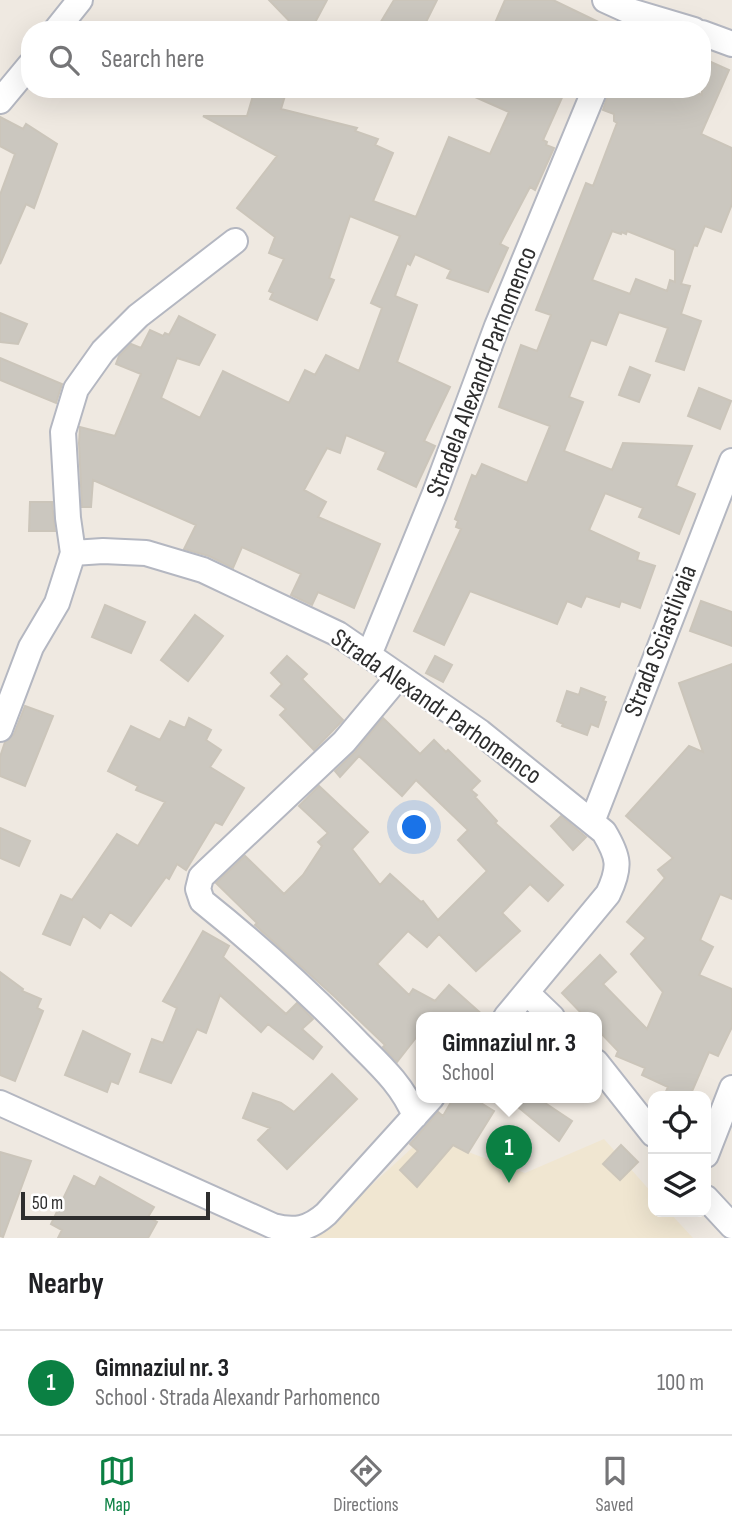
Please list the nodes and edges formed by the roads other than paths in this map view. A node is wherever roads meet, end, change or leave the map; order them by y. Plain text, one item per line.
1 (80, 0) edge
2 (621, 10) edge
3 (64, 21) edge
4 (661, 21) edge
5 (711, 36) edge
6 (732, 44) edge
7 (21, 76) edge
8 (591, 98) edge
9 (0, 101) edge
10 (235, 241) dead end
11 (732, 461) edge
12 (73, 553) junction
13 (369, 655) junction
14 (399, 676) junction
15 (0, 729) edge
16 (592, 822) junction
17 (528, 994) junction
18 (511, 1012) edge
19 (547, 1012) edge
20 (602, 1068) edge
21 (732, 1088) edge
22 (0, 1103) edge
23 (426, 1103) edge
24 (415, 1115) junction
25 (648, 1128) edge
26 (706, 1154) edge
27 (711, 1203) edge
28 (732, 1226) edge

1 - 3 street
2 - 4 street
5 - 6 street
7 - 9 street
8 - 13 street, Stradela Alexandr Parhomenco
10 - 12 street
11 - 16 street, Strada Sciastlivaia
12 - 13 street, Strada Alexandr Parhomenco
12 - 15 street
13 - 14 street, Strada Alexandr Parhomenco
14 - 16 street, Strada Alexandr Parhomenco
14 - 24 street
16 - 17 street, Strada Alexandr Parhomenco
17 - 18 street, Strada Alexandr Parhomenco
17 - 19 street
20 - 25 street
21 - 26 street
22 - 24 street
23 - 24 street
27 - 28 street

